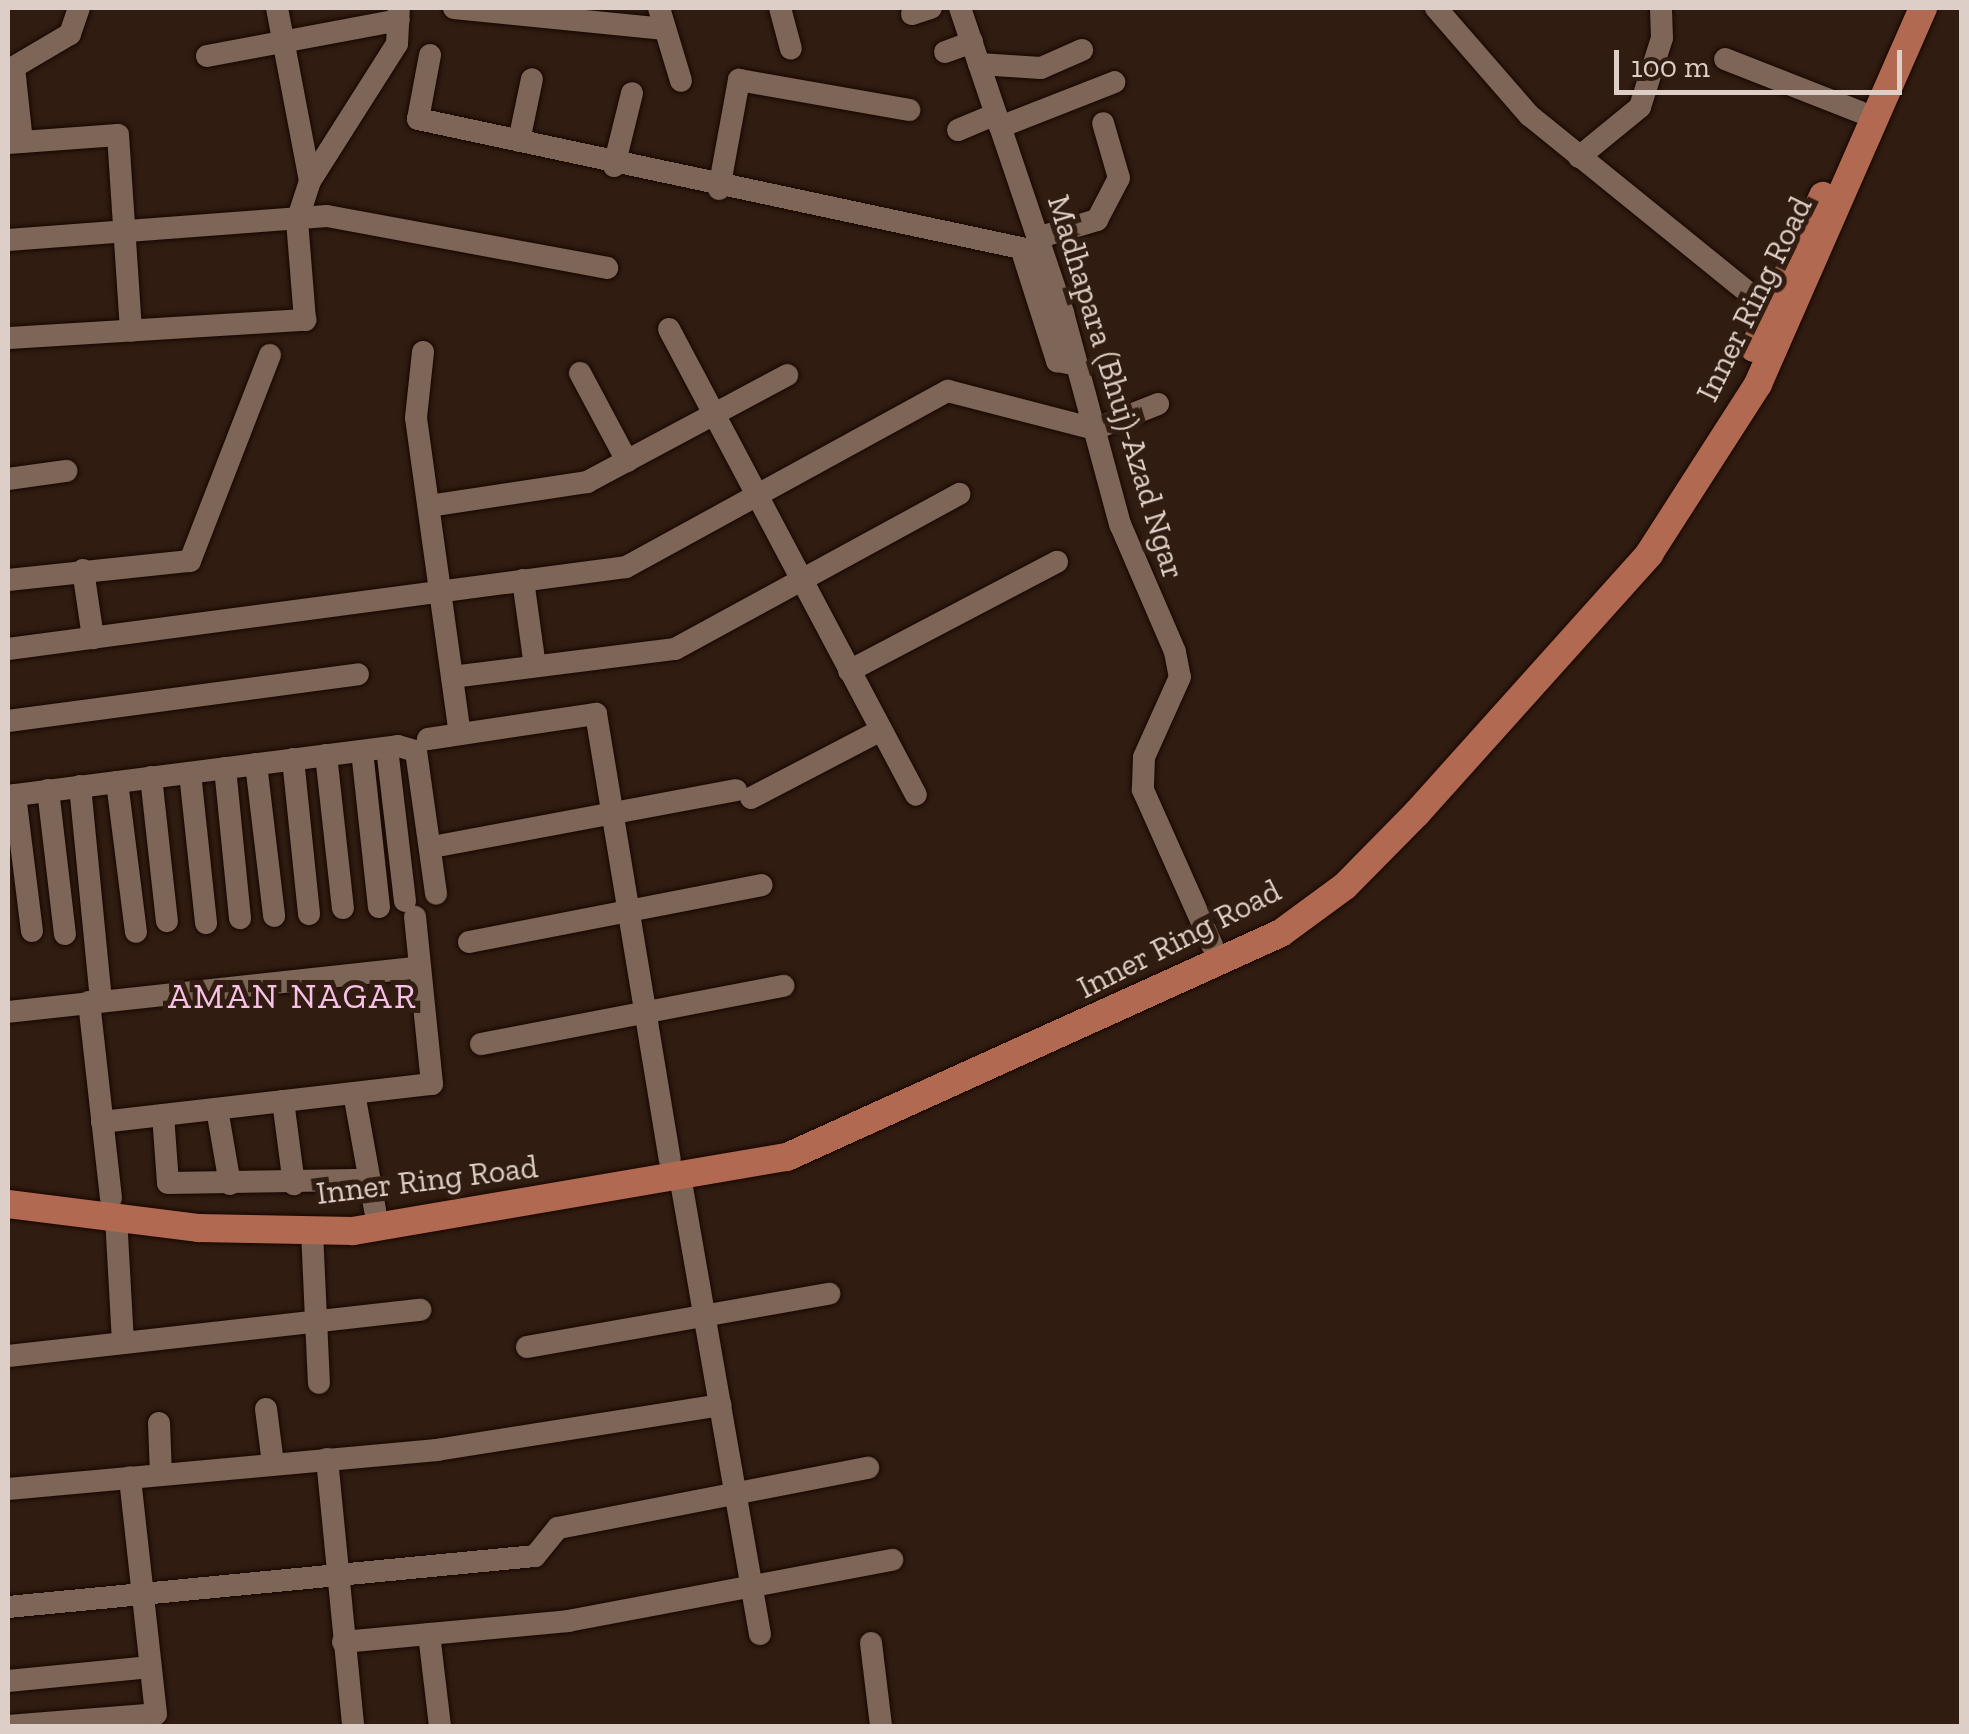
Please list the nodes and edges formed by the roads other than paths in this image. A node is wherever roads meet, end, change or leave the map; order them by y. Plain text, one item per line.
1 (79, 8) edge
2 (277, 8) edge
3 (454, 8) edge
4 (780, 8) edge
5 (960, 8) edge
6 (1436, 8) edge
7 (1661, 8) edge
8 (1903, 8) edge
9 (1923, 8) edge
10 (399, 14) edge
11 (662, 18) edge
12 (284, 41) junction
13 (791, 48) dead end
14 (1082, 50) dead end
15 (944, 52) dead end
16 (976, 53) junction
17 (430, 55) dead end
18 (207, 56) dead end
19 (1724, 59) dead end
20 (11, 65) edge
21 (532, 80) dead end
22 (681, 81) dead end
23 (1115, 82) dead end
24 (632, 93) dead end
25 (909, 110) dead end
26 (1860, 112) junction
27 (998, 120) junction
28 (1103, 123) dead end
29 (958, 130) dead end
30 (518, 141) junction
31 (14, 142) edge
32 (1579, 158) junction
33 (614, 166) junction
34 (310, 181) junction
35 (719, 189) junction
36 (297, 220) junction
37 (126, 231) junction
38 (1037, 238) junction
39 (8, 240) edge
40 (608, 268) dead end
41 (1770, 310) junction
42 (668, 329) dead end
43 (131, 331) junction
44 (8, 338) edge
45 (423, 352) dead end
46 (270, 355) dead end
47 (1077, 365) junction
48 (580, 373) dead end
49 (787, 375) dead end
50 (1158, 404) dead end
51 (714, 415) junction
52 (1095, 429) junction
53 (627, 461) junction
54 (66, 471) dead end
55 (8, 478) edge
56 (755, 494) junction
57 (960, 494) dead end
58 (430, 506) junction
59 (1057, 562) dead end
60 (83, 570) junction
61 (8, 580) edge
62 (523, 580) junction
63 (798, 580) junction
64 (440, 592) junction
65 (93, 638) junction
66 (8, 649) edge
67 (535, 666) junction
68 (848, 671) junction
69 (358, 674) dead end
70 (452, 677) junction
71 (8, 721) edge
72 (881, 730) junction
73 (460, 734) junction
74 (428, 739) dead end
75 (387, 748) junction
76 (362, 751) junction
77 (326, 755) junction
78 (293, 760) junction
79 (256, 764) junction
80 (225, 768) junction
81 (190, 772) junction
82 (151, 778) junction
83 (117, 782) junction
84 (80, 786) junction
85 (48, 790) junction
86 (11, 795) edge
87 (916, 795) dead end
88 (614, 814) junction
89 (443, 844) dead end
90 (762, 885) dead end
91 (436, 894) dead end
92 (379, 907) dead end
93 (344, 908) dead end
94 (631, 912) junction
95 (309, 914) dead end
96 (274, 916) dead end
97 (240, 918) dead end
98 (167, 921) dead end
99 (206, 922) dead end
100 (32, 931) dead end
101 (136, 932) dead end
102 (65, 934) dead end
103 (469, 942) dead end
104 (1212, 945) junction
105 (420, 967) junction
106 (783, 986) dead end
107 (95, 1001) junction
108 (646, 1011) junction
109 (8, 1012) edge
110 (480, 1044) dead end
111 (354, 1093) junction
112 (283, 1101) junction
113 (216, 1109) junction
114 (163, 1115) junction
115 (102, 1122) junction
116 (675, 1168) junction
117 (370, 1180) junction
118 (230, 1184) junction
119 (294, 1184) junction
120 (8, 1185) edge
121 (8, 1204) edge
122 (113, 1208) junction
123 (375, 1210) junction
124 (312, 1230) junction
125 (830, 1294) dead end
126 (420, 1310) dead end
127 (704, 1313) junction
128 (316, 1324) junction
129 (122, 1344) junction
130 (527, 1347) dead end
131 (8, 1356) edge
132 (318, 1383) dead end
133 (720, 1405) junction
134 (266, 1409) dead end
135 (159, 1423) dead end
136 (326, 1459) junction
137 (273, 1464) junction
138 (868, 1468) dead end
139 (161, 1474) junction
140 (130, 1477) junction
141 (8, 1489) edge
142 (736, 1497) junction
143 (892, 1560) dead end
144 (336, 1577) junction
145 (751, 1587) junction
146 (142, 1596) junction
147 (8, 1607) edge
148 (428, 1634) junction
149 (760, 1634) dead end
150 (343, 1642) junction
151 (871, 1643) dead end
152 (150, 1667) junction
153 (54, 1676) junction
154 (8, 1681) edge
155 (58, 1724) edge
156 (8, 1726) edge
157 (353, 1726) edge
158 (440, 1726) edge
159 (880, 1726) edge

1 - 20 street
2 - 12 street
3 - 11 street
4 - 13 street
5 - 16 street, Madhapara (Bhuj)-Azad Ngar
6 - 32 street
7 - 32 street
8 - 26 main road, Inner Ring Road
9 - 116 main road, Inner Ring Road
10 - 12 street
10 - 34 street
11 - 22 street
12 - 18 street
12 - 34 street
14 - 16 street
15 - 16 street
16 - 27 street, Madhapara (Bhuj)-Azad Ngar
17 - 30 street
19 - 26 street
20 - 31 street
21 - 30 street
23 - 27 street
24 - 33 street
25 - 35 street
26 - 41 main road, Inner Ring Road
27 - 29 street
27 - 38 street, Madhapara (Bhuj)-Azad Ngar
28 - 38 street
30 - 33 street
31 - 37 street
32 - 41 street
33 - 35 street
34 - 36 street
35 - 47 street
36 - 37 street
36 - 40 street
36 - 43 street
37 - 39 street
37 - 43 street
38 - 47 street, Madhapara (Bhuj)-Azad Ngar
41 - 104 main road, Inner Ring Road
42 - 51 street
43 - 44 street
45 - 58 street
46 - 60 street
47 - 52 street, Madhapara (Bhuj)-Azad Ngar
48 - 53 street
49 - 51 street
50 - 52 street
51 - 53 street
51 - 56 street
52 - 56 street
52 - 104 street, Madhapara (Bhuj)-Azad Ngar
53 - 58 street
54 - 55 street
56 - 62 street
56 - 63 street
57 - 63 street
58 - 64 street
59 - 68 street
60 - 61 street
60 - 65 street
62 - 64 street
62 - 67 street
63 - 67 street
63 - 68 street
64 - 65 street
64 - 70 street
65 - 66 street
67 - 70 street
68 - 72 street
69 - 71 street
70 - 73 street
72 - 87 street
72 - 88 street
73 - 74 street
73 - 88 street
75 - 76 street
75 - 91 street
75 - 105 street
76 - 77 street
76 - 92 street
77 - 78 street
77 - 93 street
78 - 79 street
78 - 95 street
79 - 80 street
79 - 96 street
80 - 81 street
80 - 97 street
81 - 82 street
81 - 99 street
82 - 83 street
82 - 98 street
83 - 84 street
83 - 101 street
84 - 85 street
84 - 107 street
85 - 86 street
85 - 102 street
86 - 100 street
88 - 89 street
88 - 94 street
90 - 94 street
94 - 103 street
94 - 108 street
104 - 116 main road, Inner Ring Road
105 - 107 street
105 - 111 street
106 - 108 street
107 - 109 street
107 - 115 street
108 - 110 street
108 - 116 street
111 - 112 street
111 - 117 street
112 - 113 street
112 - 119 street
113 - 114 street
113 - 118 street
114 - 115 street
114 - 118 street
115 - 122 street
116 - 123 main road, Inner Ring Road
116 - 124 main road, Inner Ring Road
116 - 127 street
117 - 119 street
117 - 123 street
118 - 119 street
120 - 122 main road, Inner Ring Road
121 - 122 main road, Inner Ring Road
122 - 123 main road, Inner Ring Road
122 - 124 main road, Inner Ring Road
122 - 129 street
124 - 128 street
125 - 127 street
126 - 128 street
127 - 130 street
127 - 133 street
128 - 129 street
128 - 132 street
129 - 131 street
133 - 136 street
133 - 142 street
134 - 137 street
135 - 139 street
136 - 137 street
136 - 144 street
137 - 139 street
138 - 142 street
139 - 140 street
140 - 141 street
140 - 146 street
142 - 144 street
142 - 145 street
143 - 145 street
144 - 146 street
144 - 150 street
145 - 148 street
145 - 149 street
146 - 147 street
146 - 152 street
148 - 150 street
148 - 158 street
150 - 157 street
151 - 159 street
152 - 153 street
152 - 155 street
153 - 154 street
153 - 155 street
155 - 156 street

